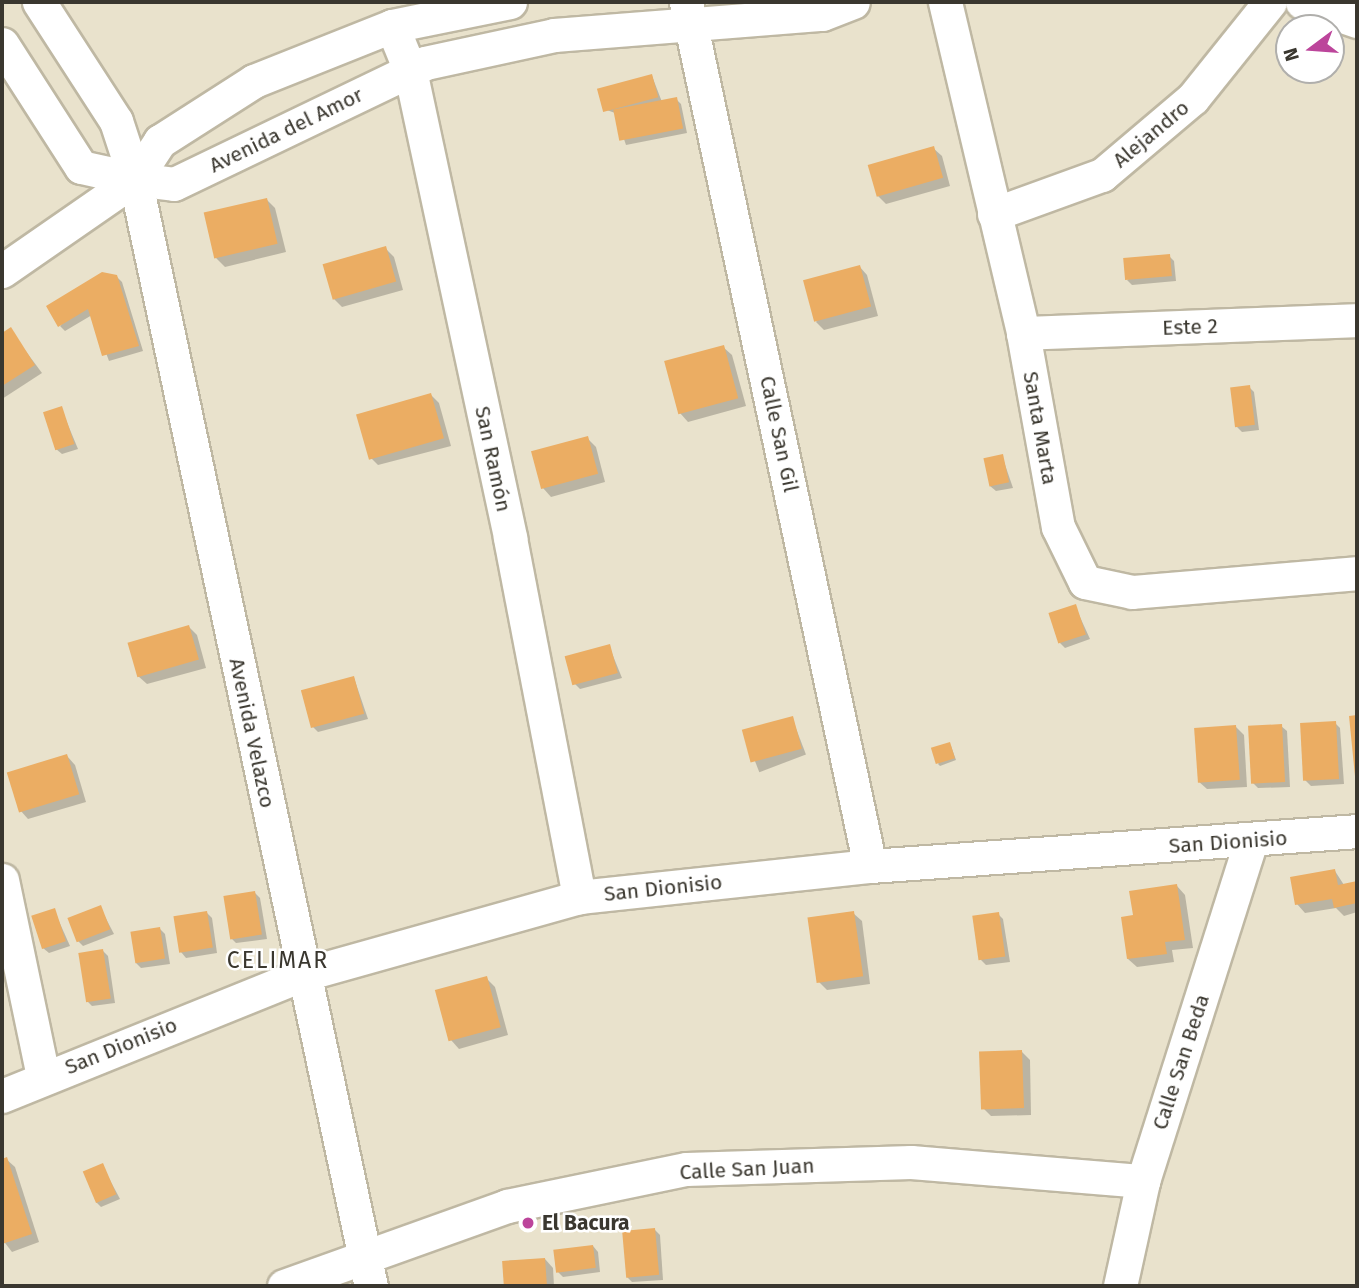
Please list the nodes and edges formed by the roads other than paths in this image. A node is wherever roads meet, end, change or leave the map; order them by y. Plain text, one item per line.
1 (38, 2) edge
2 (510, 2) edge
3 (853, 2) edge
4 (945, 2) edge
5 (1270, 2) edge
6 (1302, 2) edge
7 (688, 15) edge
8 (1357, 21) edge
9 (392, 26) junction
10 (2, 44) edge
11 (410, 70) junction
12 (135, 179) junction
13 (994, 214) junction
14 (2, 271) edge
15 (1357, 320) edge
16 (1023, 333) junction
17 (1357, 573) edge
18 (1357, 831) edge
19 (1251, 841) junction
20 (870, 866) junction
21 (2, 880) edge
22 (579, 897) junction
23 (302, 975) junction
24 (43, 1077) junction
25 (2, 1096) edge
26 (1143, 1181) junction
27 (366, 1253) junction
28 (284, 1286) edge
29 (371, 1286) edge
30 (1120, 1286) edge

1 - 12 street, Avenida Velazco
2 - 9 street
3 - 7 street, Avenida del Amor
4 - 13 street, Santa Marta
5 - 13 street, Alejandro
6 - 8 street
7 - 11 street, Avenida del Amor
7 - 20 street, Calle San Gil
9 - 11 street, San Ramón
9 - 12 street
10 - 12 street
11 - 12 street, Avenida del Amor
11 - 22 street, San Ramón
12 - 14 street
12 - 23 street, Avenida Velazco
13 - 16 street, Santa Marta
15 - 16 street, Este 2
16 - 17 street, Santa Marta
18 - 19 street, San Dionisio
19 - 20 street, San Dionisio
19 - 26 street, Calle San Beda
20 - 22 street, San Dionisio
21 - 24 street
22 - 23 street, San Dionisio
23 - 24 street, San Dionisio
23 - 27 street, Avenida Velazco
24 - 25 street, San Dionisio
26 - 27 street, Calle San Juan
26 - 30 street, Calle San Beda
27 - 28 street, Calle San Juan
27 - 29 street, Avenida Velazco

